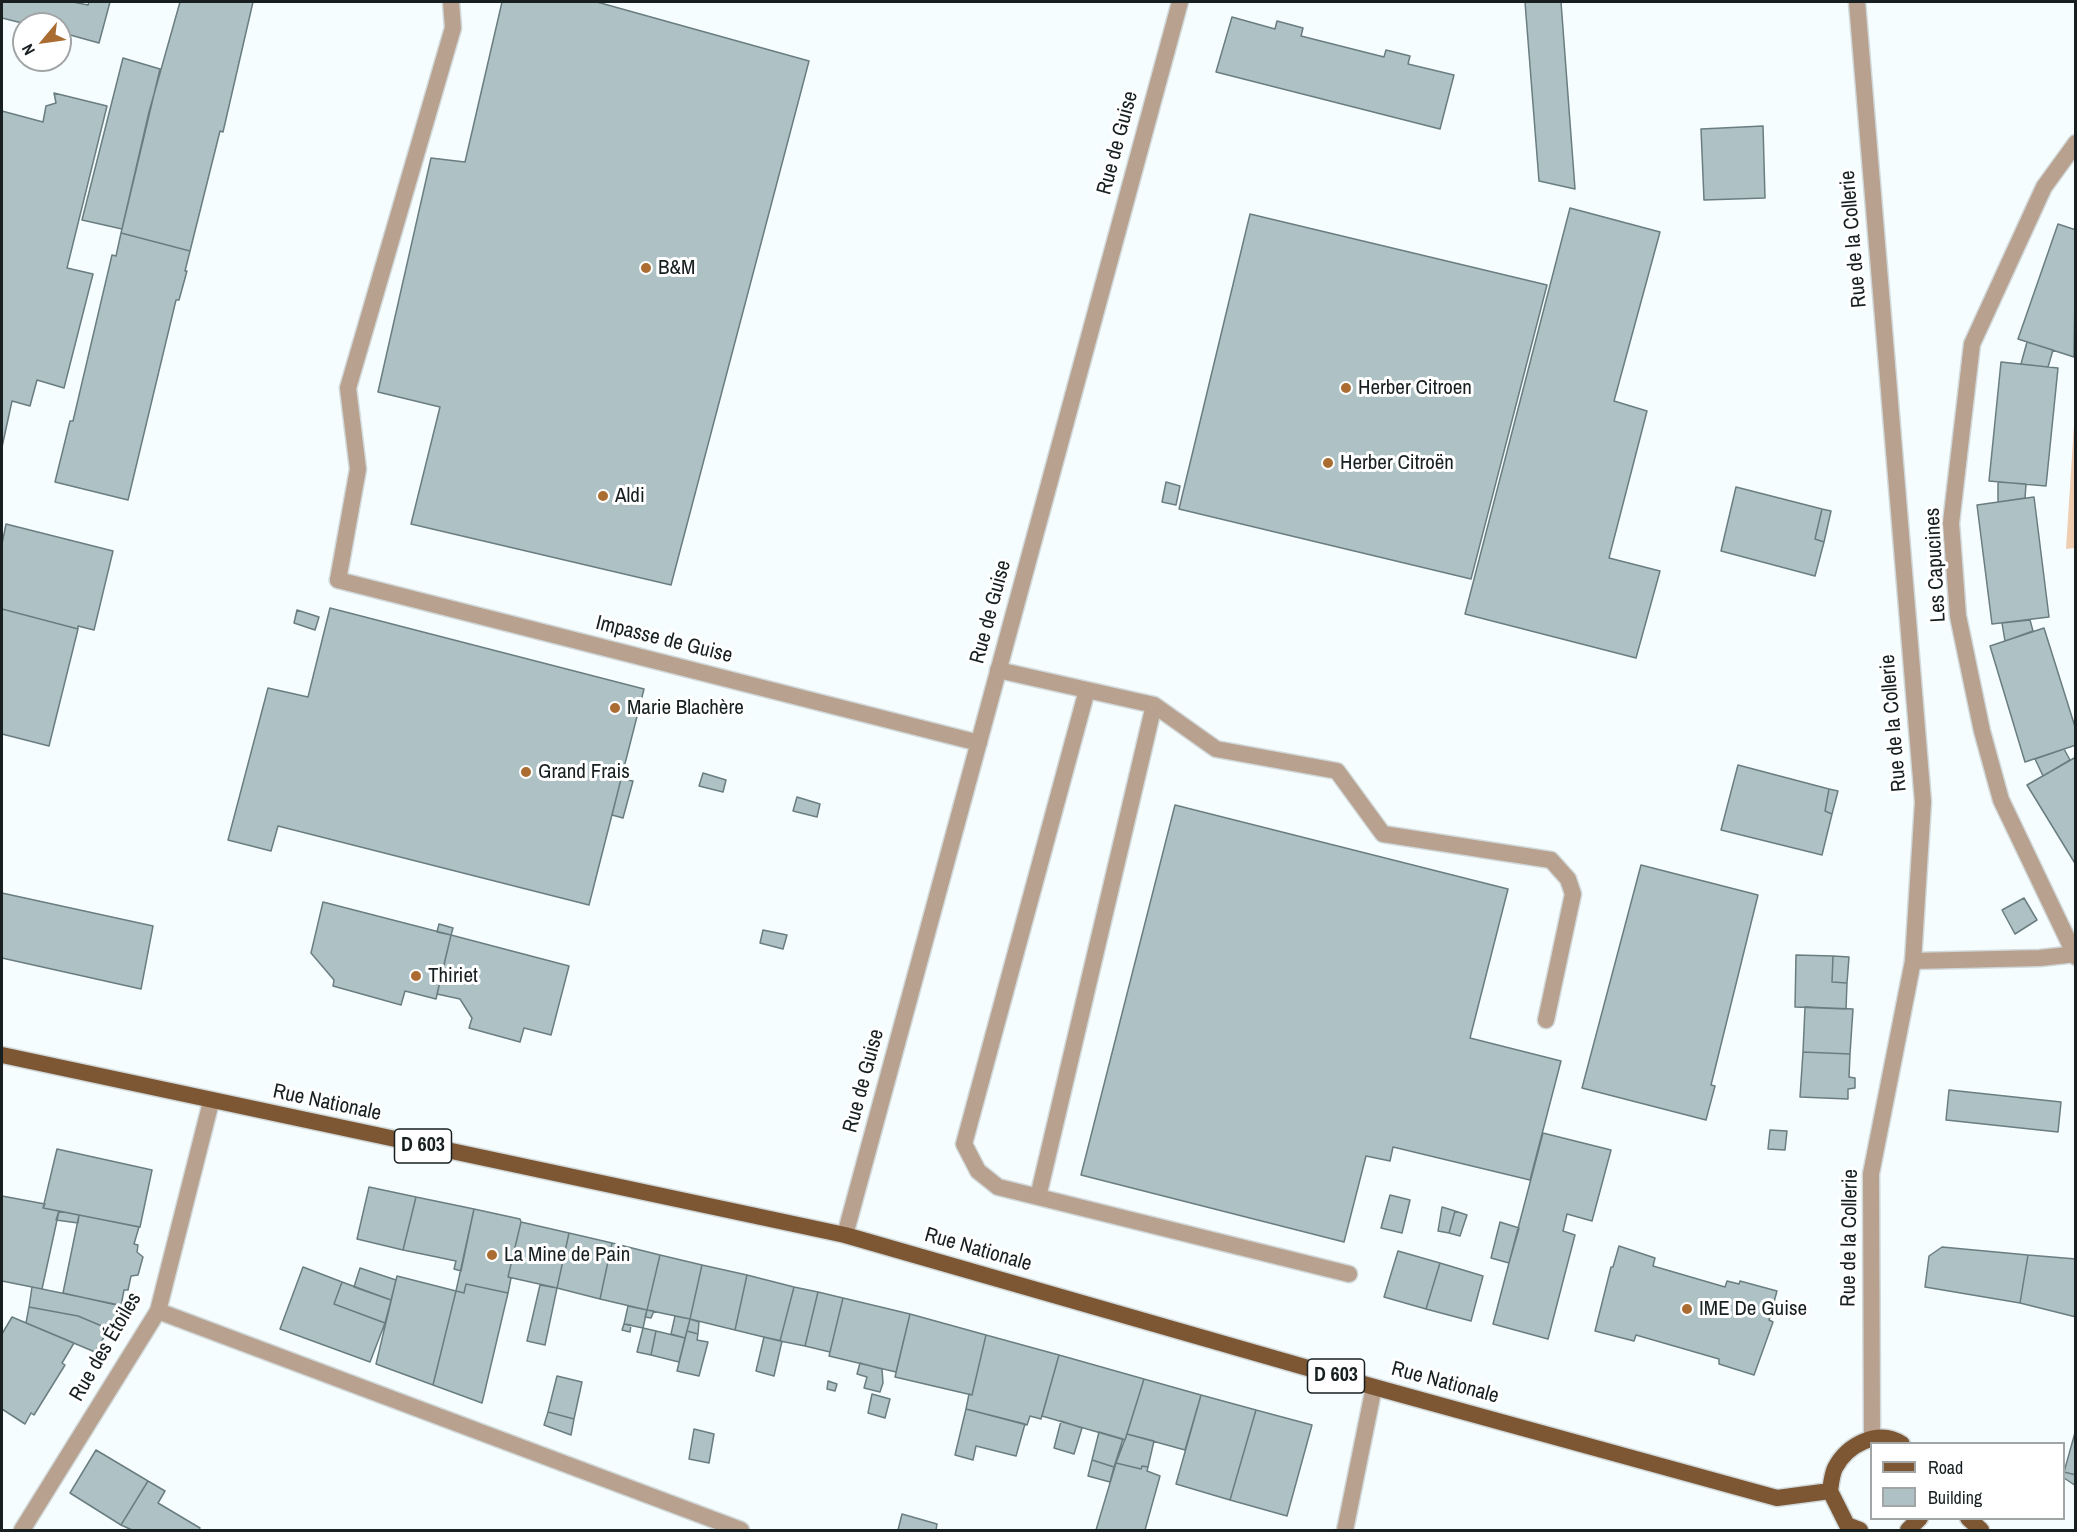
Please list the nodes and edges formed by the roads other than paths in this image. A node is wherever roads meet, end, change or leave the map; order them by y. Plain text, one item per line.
1 (451, 2) edge
2 (1179, 2) edge
3 (1857, 2) edge
4 (2076, 143) edge
5 (998, 670) junction
6 (1087, 690) junction
7 (1154, 705) junction
8 (979, 743) junction
9 (2075, 955) edge
10 (1913, 961) junction
11 (1546, 1020) dead end
12 (2, 1055) edge
13 (211, 1102) junction
14 (1038, 1197) junction
15 (845, 1234) junction
16 (1349, 1274) dead end
17 (158, 1311) junction
18 (1374, 1387) junction
19 (1872, 1438) junction
20 (1900, 1442) edge
21 (1830, 1491) junction
22 (22, 1530) edge
23 (741, 1530) edge
24 (1345, 1530) edge
25 (1860, 1530) edge

1 - 8 street, Impasse de Guise
2 - 5 street, Rue de Guise
3 - 10 street, Rue de la Collerie
4 - 9 street, Les Capucines
5 - 6 street
5 - 8 street, Rue de Guise
6 - 7 street
6 - 14 street
7 - 11 street
7 - 14 street
8 - 15 street, Rue de Guise
9 - 10 street, Les Capucines
10 - 19 street, Rue de la Collerie
12 - 13 main road, Rue Nationale / D 603
13 - 15 main road, Rue Nationale / D 603
13 - 17 street, Rue des Étoiles
14 - 16 street
15 - 18 main road, Rue Nationale / D 603
17 - 22 street, Rue des Étoiles
17 - 23 street
18 - 21 main road, Rue Nationale / D 603
18 - 24 street
19 - 20 main road
19 - 21 main road
21 - 25 main road

